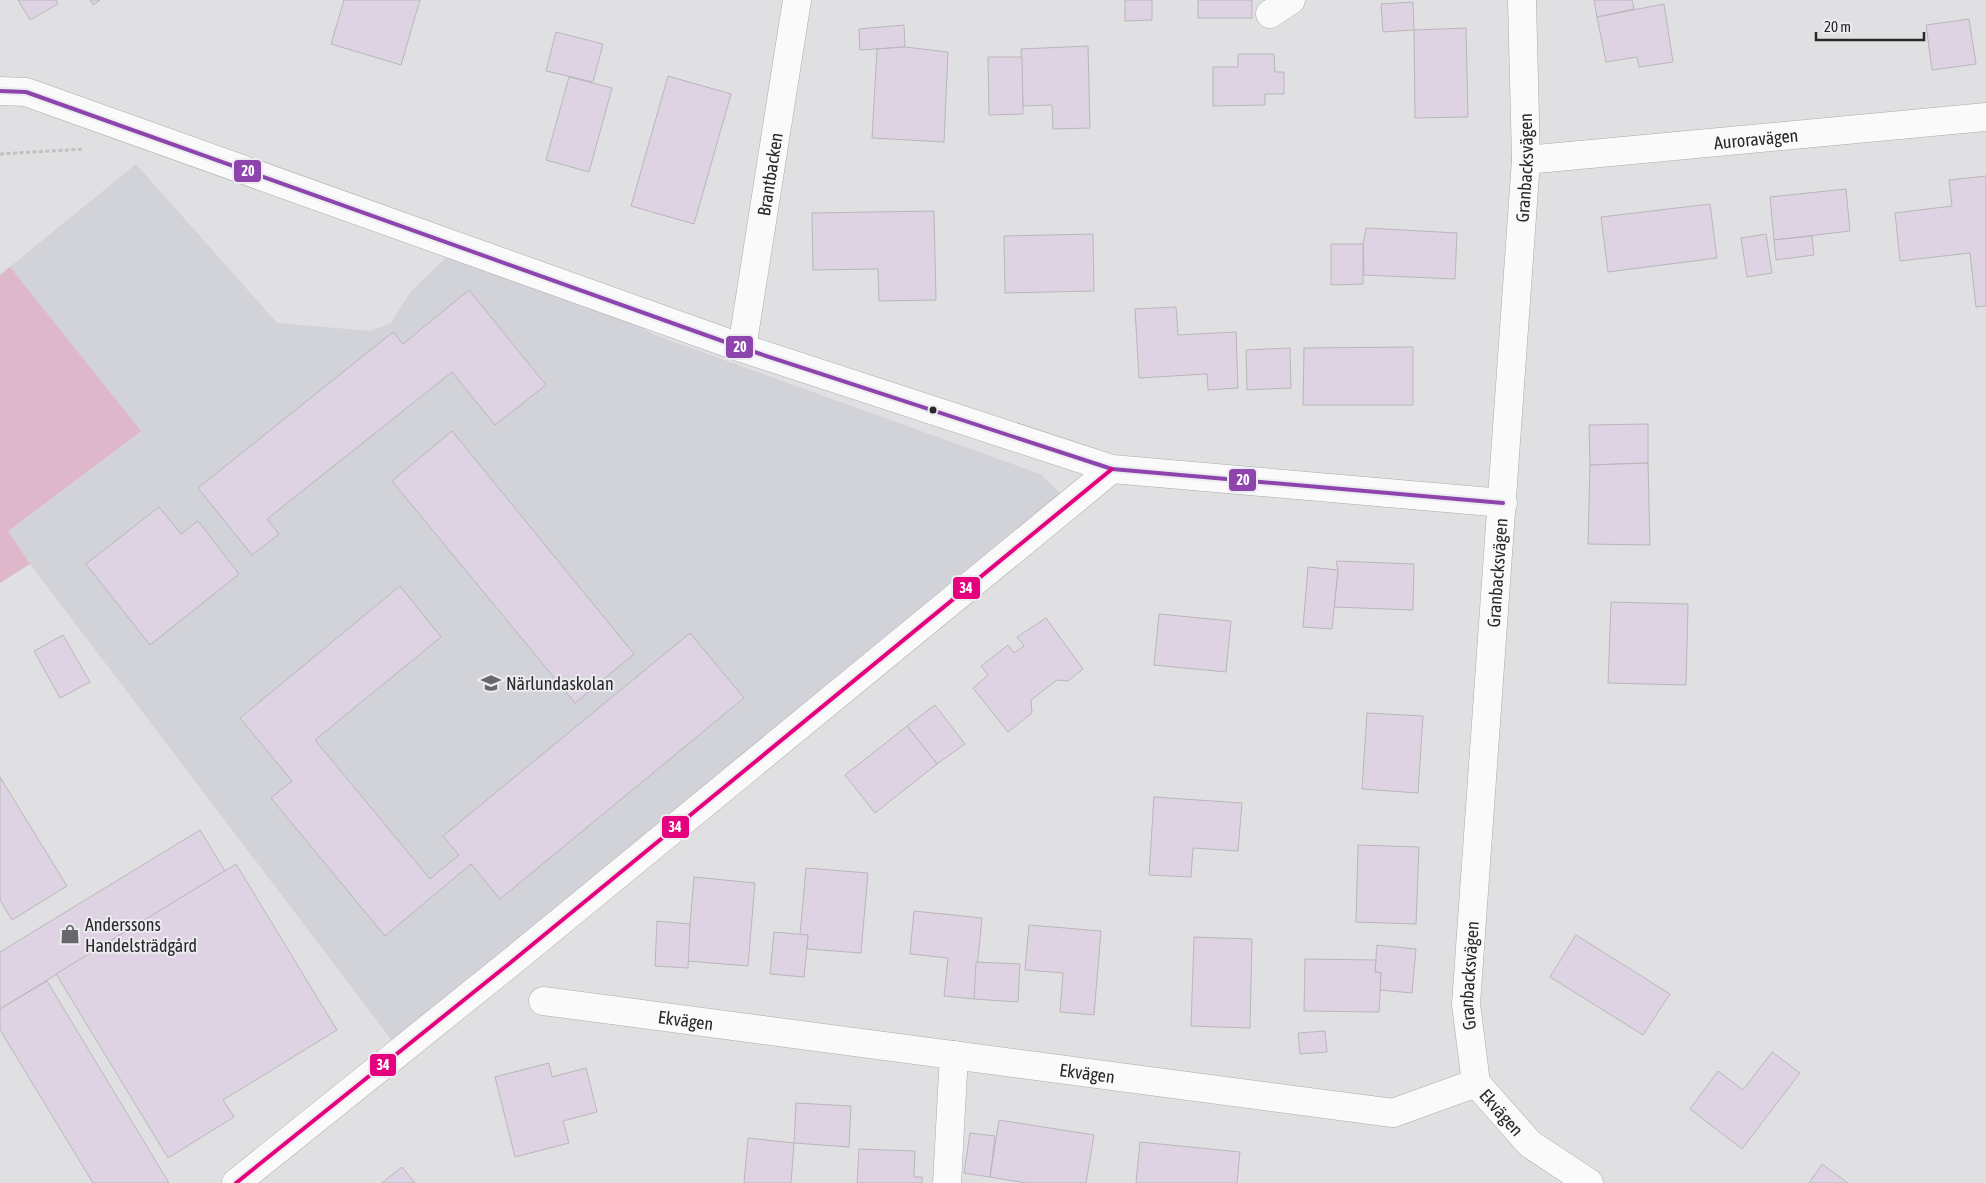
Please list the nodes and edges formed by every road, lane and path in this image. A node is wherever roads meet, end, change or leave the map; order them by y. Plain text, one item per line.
1 (797, 0) edge
2 (1522, 0) edge
3 (0, 91) edge
4 (1986, 117) edge
5 (1526, 160) junction
6 (742, 348) junction
7 (1112, 469) junction
8 (1503, 503) junction
9 (543, 1001) dead end
10 (954, 1055) junction
11 (1476, 1084) junction
12 (236, 1183) edge
13 (947, 1183) edge
14 (1589, 1183) edge

1 - 6 street, Brantbacken
2 - 5 street, Granbacksvägen
3 - 6 street
4 - 5 street, Auroravägen
5 - 8 street, Granbacksvägen
6 - 7 street
7 - 8 street
7 - 12 street
8 - 11 street, Granbacksvägen
9 - 10 street, Ekvägen
10 - 11 street, Ekvägen
10 - 13 street
11 - 14 street, Ekvägen

